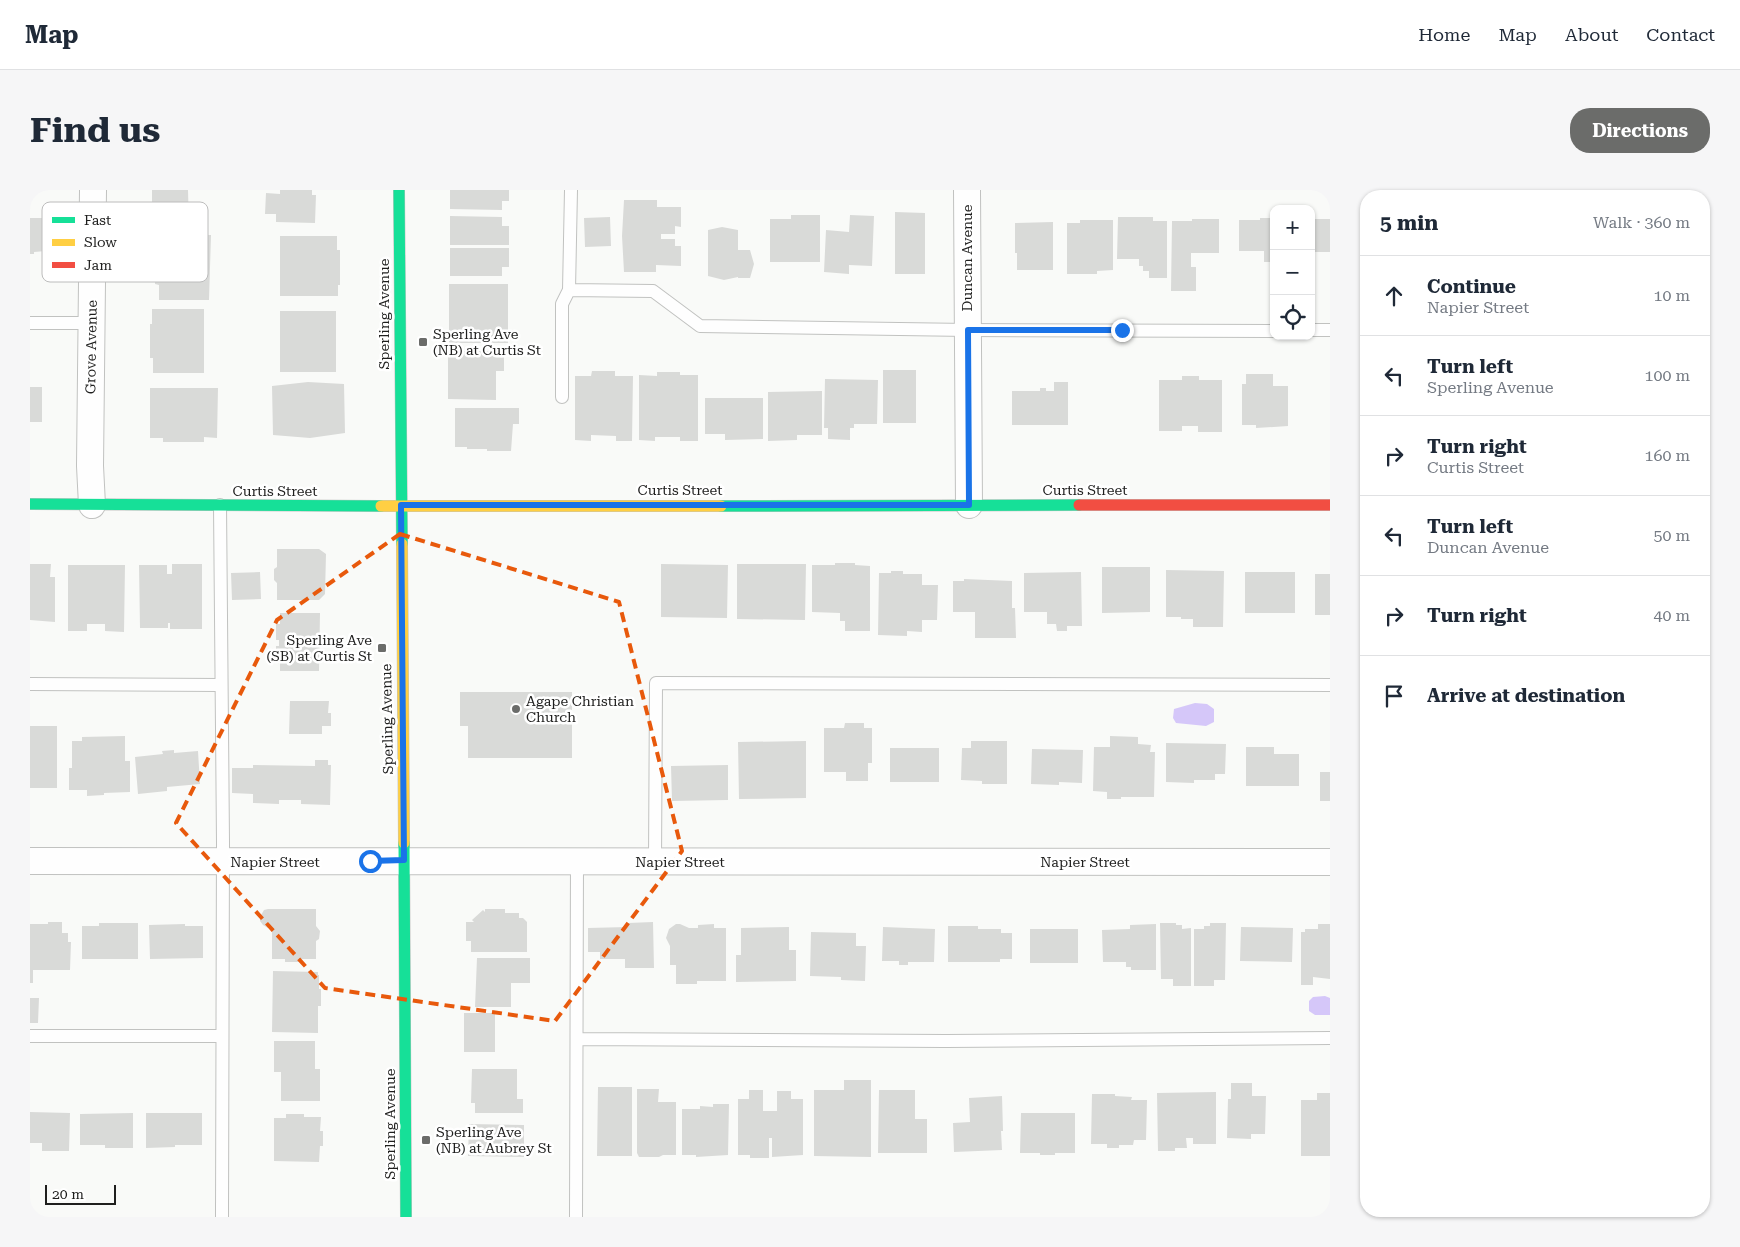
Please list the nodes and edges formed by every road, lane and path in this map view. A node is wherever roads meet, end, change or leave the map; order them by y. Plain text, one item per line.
1 (399, 190) edge
2 (571, 190) edge
3 (967, 190) edge
4 (91, 282) edge
5 (569, 290) junction
6 (30, 322) edge
7 (91, 323) junction
8 (968, 330) junction
9 (1315, 330) edge
10 (1330, 330) edge
11 (1270, 331) edge
12 (562, 396) dead end
13 (30, 504) edge
14 (92, 504) junction
15 (220, 505) junction
16 (401, 505) junction
17 (969, 505) junction
18 (1330, 505) edge
19 (30, 684) edge
20 (222, 685) junction
21 (1330, 685) edge
22 (404, 860) junction
23 (30, 861) edge
24 (577, 861) junction
25 (222, 862) junction
26 (654, 862) junction
27 (1330, 862) edge
28 (30, 1036) edge
29 (222, 1036) junction
30 (1330, 1038) edge
31 (577, 1040) junction
32 (222, 1217) edge
33 (406, 1217) edge
34 (576, 1217) edge

1 - 16 street, Sperling Avenue
2 - 5 lane
3 - 8 street, Duncan Avenue
4 - 7 street, Grove Avenue
5 - 8 lane
5 - 12 lane
6 - 7 lane
7 - 14 street, Grove Avenue
8 - 11 lane
8 - 17 street, Duncan Avenue
9 - 10 lane
13 - 14 street, Curtis Street
14 - 15 street, Curtis Street
15 - 16 street, Curtis Street
15 - 20 lane
16 - 17 street, Curtis Street
16 - 22 street, Sperling Avenue
17 - 18 street, Curtis Street
19 - 20 lane
20 - 25 lane
21 - 26 lane
22 - 24 street, Napier Street
22 - 25 street, Napier Street
22 - 33 street, Sperling Avenue
23 - 25 street, Napier Street
24 - 26 street, Napier Street
24 - 31 lane
25 - 29 lane
26 - 27 street, Napier Street
28 - 29 lane
29 - 32 lane
30 - 31 lane
31 - 34 lane

